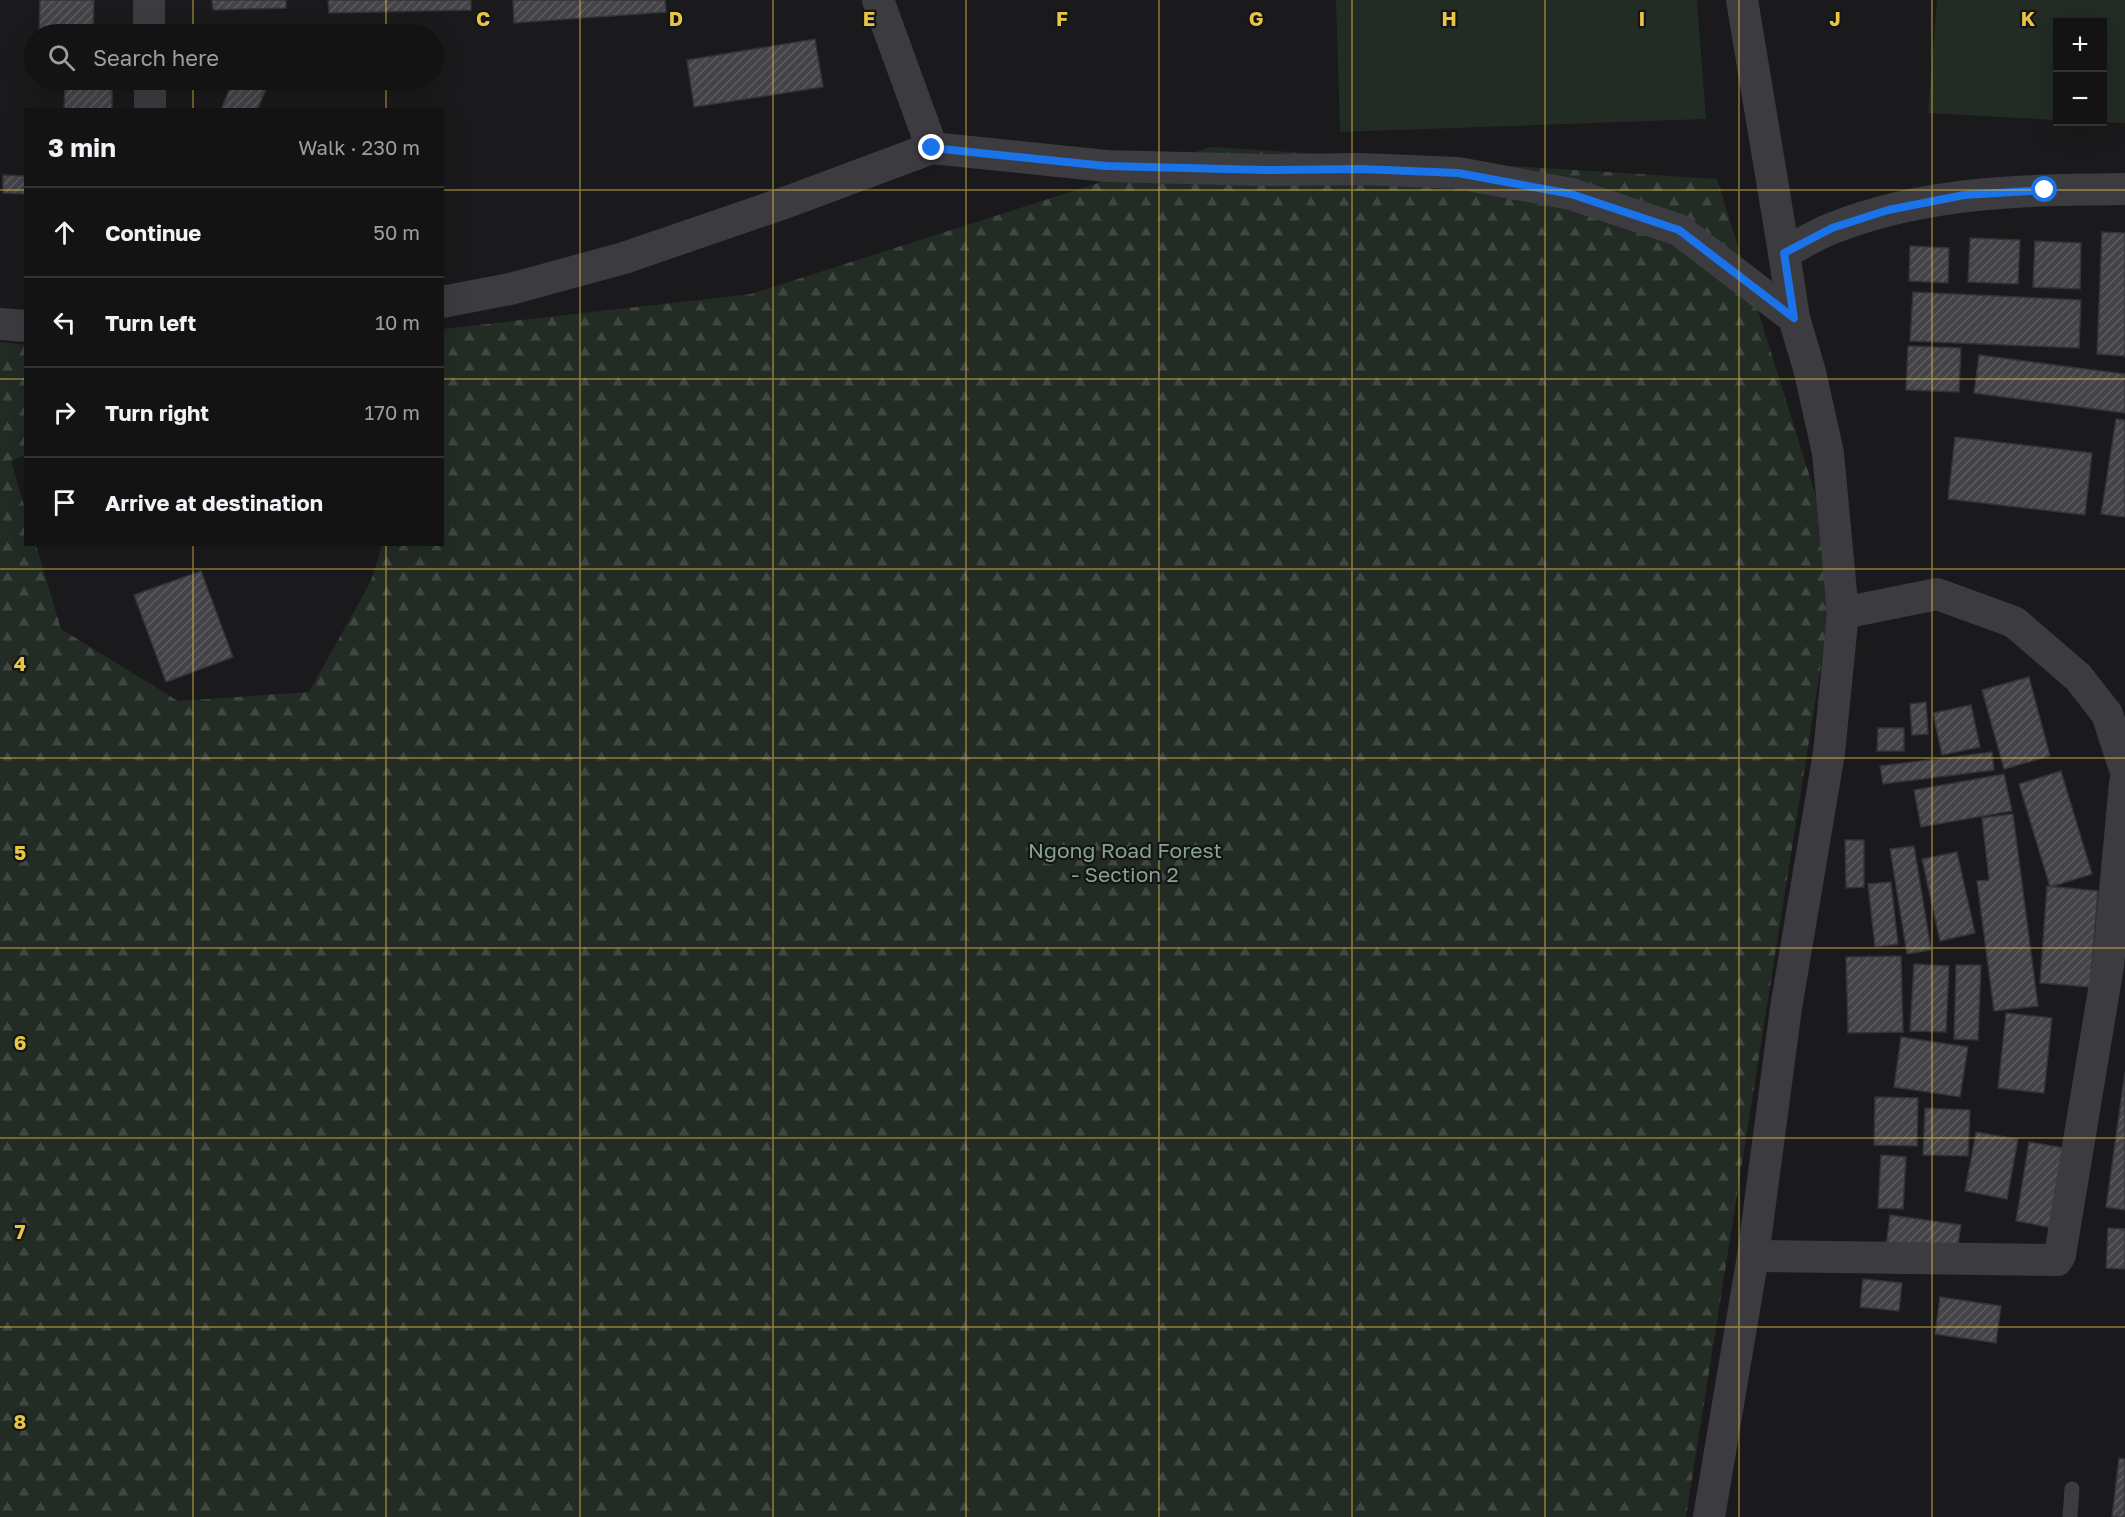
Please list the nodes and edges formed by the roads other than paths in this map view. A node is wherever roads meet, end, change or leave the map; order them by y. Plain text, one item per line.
1 (149, 0) edge
2 (878, 0) edge
3 (1742, 0) edge
4 (149, 24) edge
5 (150, 90) edge
6 (150, 108) edge
7 (932, 148) junction
8 (2125, 189) edge
9 (1784, 253) junction
10 (444, 302) edge
11 (1794, 318) junction
12 (0, 324) edge
13 (24, 326) edge
14 (1843, 613) junction
15 (2125, 769) edge
16 (2125, 783) edge
17 (1753, 1256) junction
18 (2072, 1489) dead end
19 (1709, 1517) edge
20 (2070, 1517) edge

1 - 4 street
2 - 7 street
3 - 9 street
5 - 6 street
7 - 10 street
7 - 11 street
8 - 9 street
9 - 11 street
11 - 14 street
12 - 13 street
14 - 15 street
14 - 17 street
16 - 17 street
17 - 19 street
18 - 20 lane

